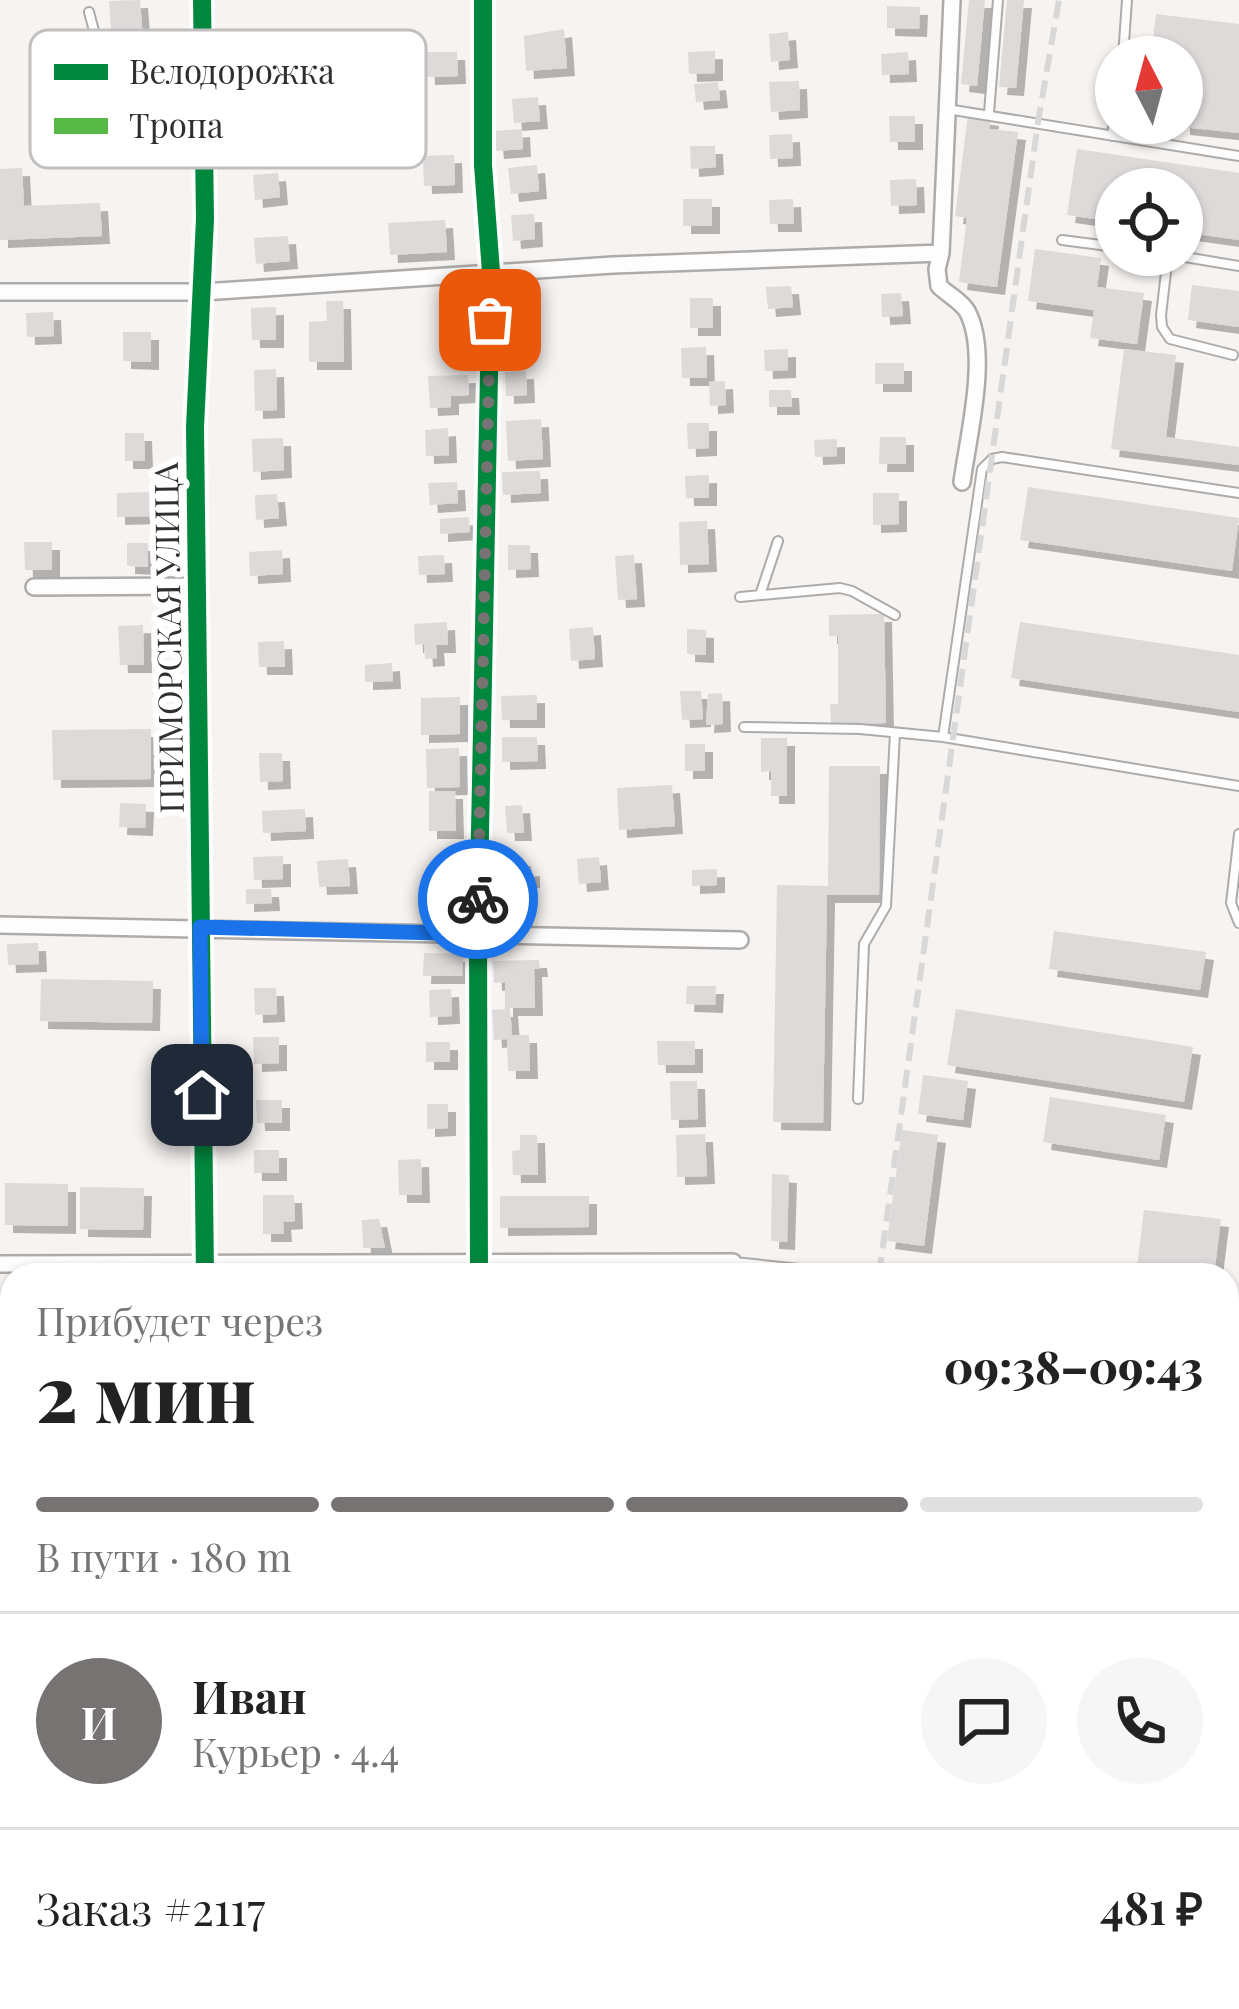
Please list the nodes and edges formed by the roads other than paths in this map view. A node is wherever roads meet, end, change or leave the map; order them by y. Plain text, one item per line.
1 (202, 0) edge
2 (483, 0) edge
3 (952, 0) edge
4 (998, 0) edge
5 (1127, 0) edge
6 (89, 12) dead end
7 (94, 30) edge
8 (203, 30) edge
9 (1124, 36) edge
10 (947, 109) junction
11 (989, 113) junction
12 (1095, 133) edge
13 (1163, 144) edge
14 (1239, 156) edge
15 (204, 168) edge
16 (1062, 240) dead end
17 (1095, 244) edge
18 (941, 253) junction
19 (1203, 260) edge
20 (1239, 266) edge
21 (491, 272) junction
22 (1168, 276) edge
23 (0, 292) edge
24 (203, 292) junction
25 (1233, 355) dead end
26 (962, 482) dead end
27 (1239, 494) edge
28 (778, 541) dead end
29 (197, 586) junction
30 (34, 587) dead end
31 (760, 595) junction
32 (740, 597) dead end
33 (895, 615) dead end
34 (744, 727) dead end
35 (895, 733) junction
36 (943, 737) junction
37 (1239, 786) edge
38 (1239, 834) edge
39 (1239, 922) edge
40 (0, 925) edge
41 (200, 927) junction
42 (478, 934) junction
43 (740, 940) dead end
44 (858, 1099) dead end
45 (733, 1262) joint
46 (205, 1263) edge
47 (479, 1263) edge
48 (697, 1263) edge
49 (743, 1263) edge

1 - 8 street, ПРИМОРСКАЯ УЛИЦА
2 - 21 street
3 - 10 street
4 - 11 lane
5 - 9 lane
6 - 7 lane
10 - 11 lane
10 - 18 street
11 - 12 lane
13 - 14 lane
15 - 24 street, ПРИМОРСКАЯ УЛИЦА
16 - 17 lane
18 - 21 street
18 - 26 street
19 - 20 lane
21 - 24 street
21 - 42 street
22 - 25 lane
23 - 24 street
24 - 29 street, ПРИМОРСКАЯ УЛИЦА
27 - 36 lane
28 - 31 lane
29 - 30 street
29 - 41 street, ПРИМОРСКАЯ УЛИЦА
31 - 32 lane
31 - 33 lane
34 - 35 lane
35 - 36 lane
35 - 44 lane
36 - 37 lane
38 - 39 lane
40 - 41 street
41 - 42 street
41 - 46 street, ПРИМОРСКАЯ УЛИЦА
42 - 43 street
42 - 47 street
45 - 48 street
45 - 49 lane

